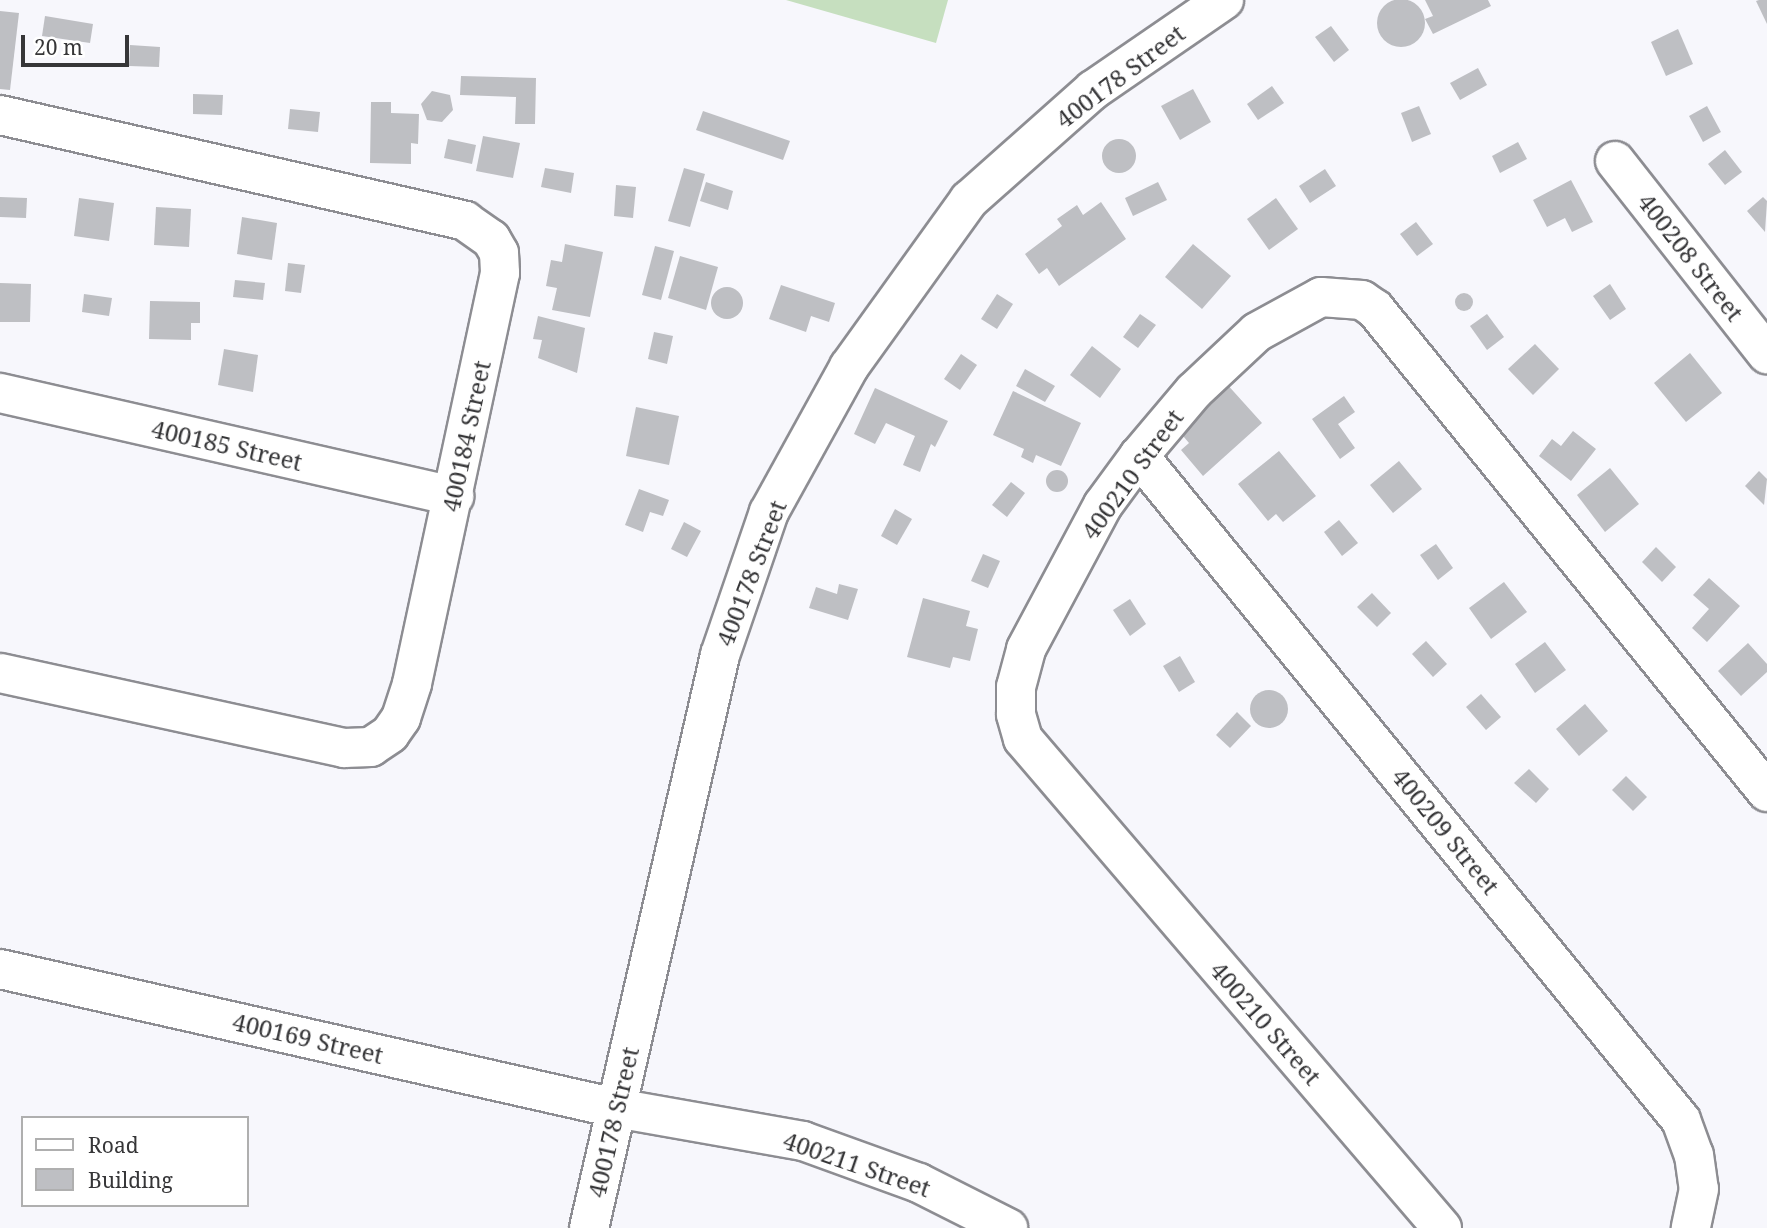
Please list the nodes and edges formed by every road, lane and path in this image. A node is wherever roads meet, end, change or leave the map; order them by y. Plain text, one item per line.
1 (1224, 0) edge
2 (0, 115) edge
3 (1615, 161) dead end
4 (1767, 354) edge
5 (0, 393) edge
6 (1139, 456) junction
7 (453, 496) junction
8 (0, 673) edge
9 (1767, 792) edge
10 (0, 969) edge
11 (616, 1108) junction
12 (589, 1228) edge
13 (1008, 1228) edge
14 (1442, 1228) edge
15 (1691, 1228) edge

1 - 11 street, 400178 Street
2 - 7 street, 400184 Street
3 - 4 street, 400208 Street
5 - 7 street, 400185 Street
6 - 9 street, 400210 Street
6 - 14 street, 400210 Street
6 - 15 street, 400209 Street
7 - 8 street, 400184 Street
10 - 11 street, 400169 Street
11 - 12 street, 400178 Street
11 - 13 street, 400211 Street

